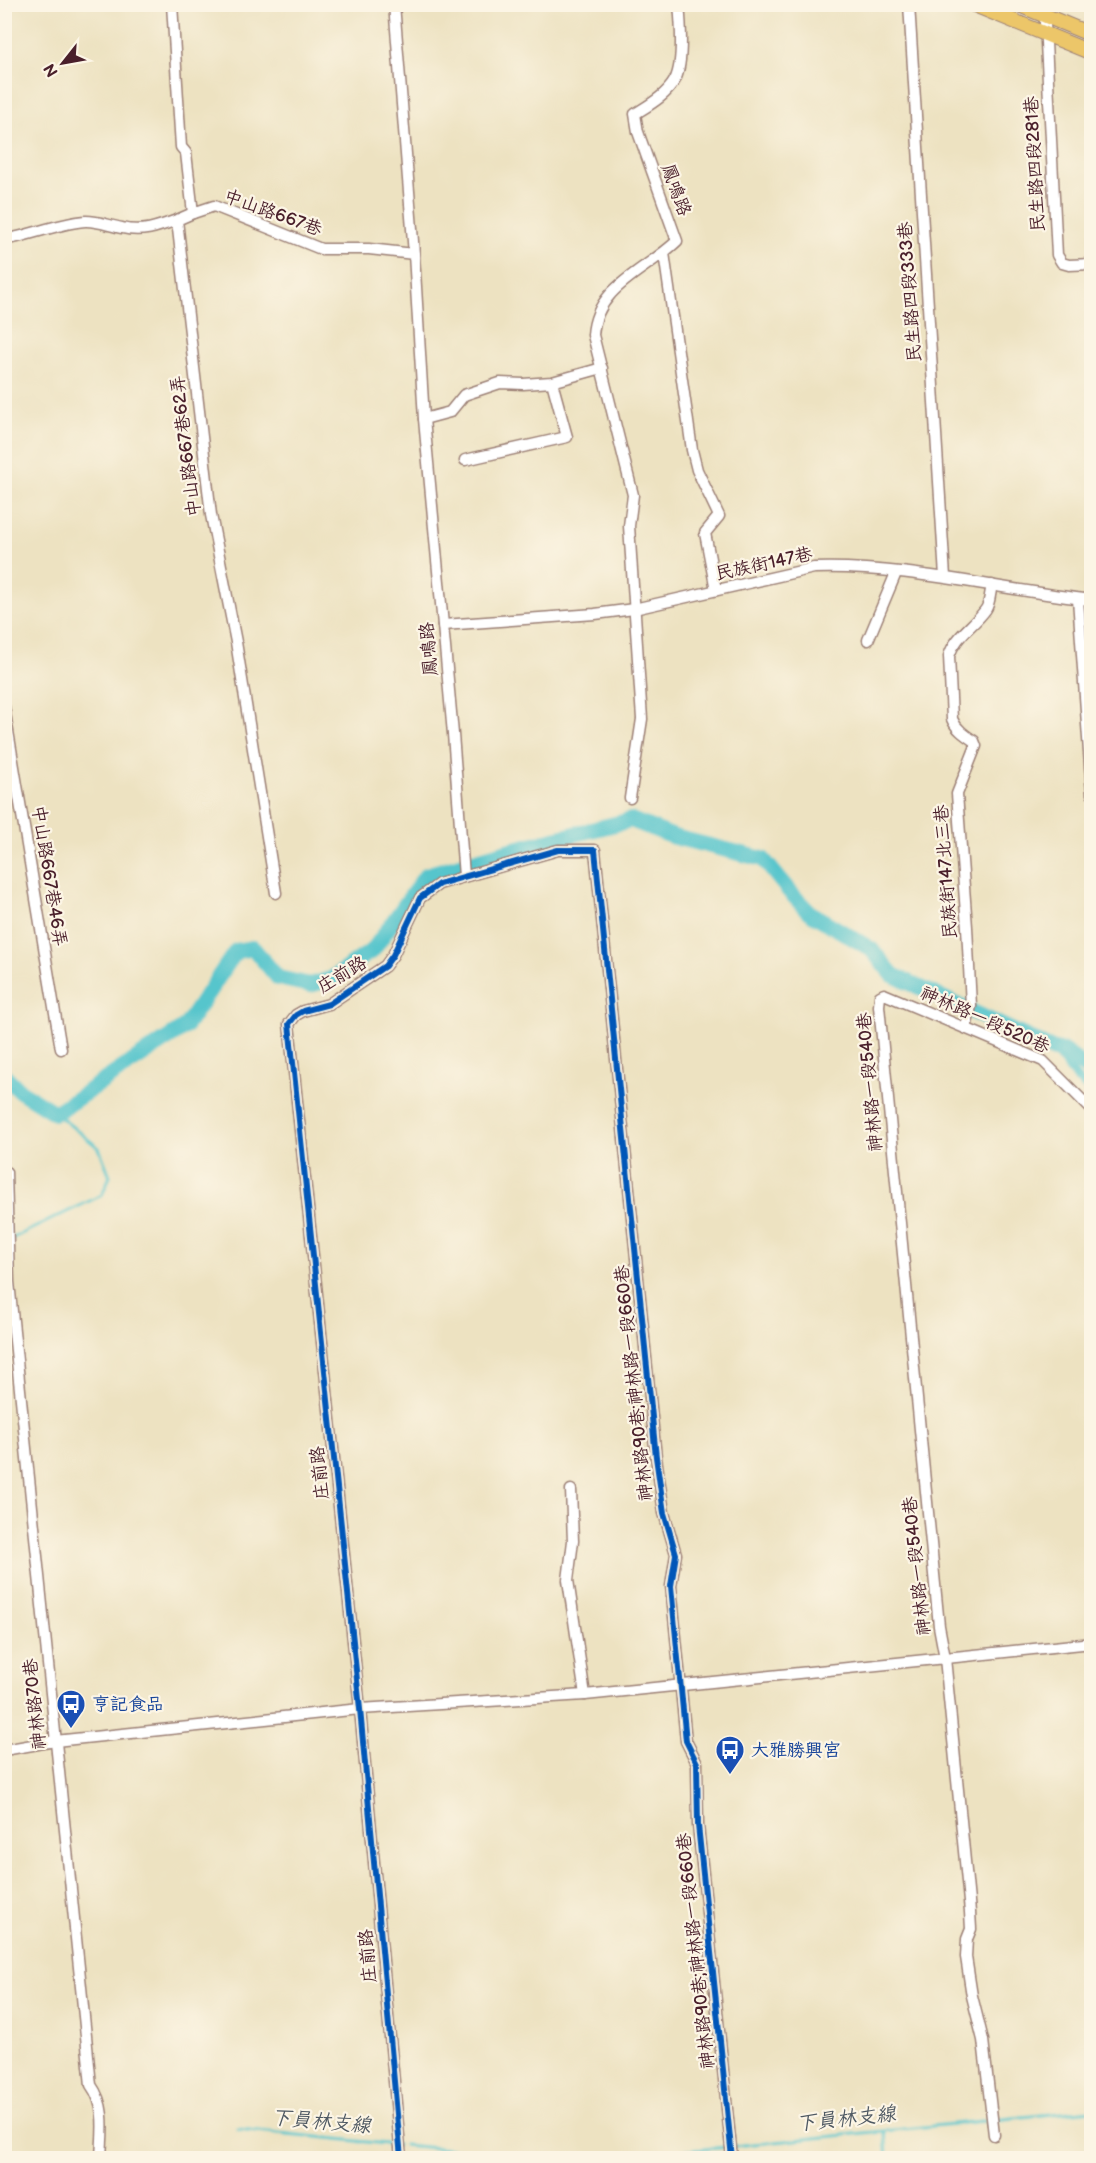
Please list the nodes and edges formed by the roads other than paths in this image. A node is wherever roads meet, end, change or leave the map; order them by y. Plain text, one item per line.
1 (172, 4) edge
2 (394, 4) edge
3 (679, 4) edge
4 (909, 4) edge
5 (972, 4) edge
6 (1017, 4) edge
7 (1044, 10) edge
8 (1044, 33) junction
9 (1092, 35) edge
10 (1092, 53) edge
11 (193, 213) junction
12 (177, 220) junction
13 (4, 237) edge
14 (664, 253) junction
15 (414, 254) junction
16 (1092, 264) edge
17 (602, 368) junction
18 (552, 382) junction
19 (424, 419) junction
20 (465, 460) dead end
21 (896, 573) junction
22 (945, 577) junction
23 (992, 585) junction
24 (716, 590) junction
25 (1078, 599) junction
26 (1092, 600) edge
27 (634, 609) junction
28 (443, 625) junction
29 (868, 640) dead end
30 (4, 707) edge
31 (1092, 794) edge
32 (630, 798) dead end
33 (464, 876) junction
34 (276, 892) dead end
35 (884, 994) joint
36 (966, 1028) junction
37 (61, 1049) dead end
38 (1092, 1110) edge
39 (5, 1172) edge
40 (571, 1490) dead end
41 (1092, 1643) edge
42 (945, 1658) junction
43 (681, 1685) junction
44 (585, 1695) junction
45 (360, 1709) junction
46 (55, 1741) junction
47 (4, 1749) edge
48 (994, 2135) dead end
49 (101, 2158) edge
50 (401, 2158) edge
51 (732, 2158) edge

1 - 11 street
2 - 15 street, 鳳鳴路
3 - 14 street, 鳳鳴路
4 - 22 street, 民生路四段333巷
5 - 8 main road
6 - 7 main road
7 - 8 street, 民生路四段281巷
7 - 9 main road
8 - 10 main road
8 - 16 street, 民生路四段281巷
11 - 12 street
11 - 15 street, 中山路667巷
12 - 13 street
12 - 34 street, 中山路667巷62弄
14 - 17 street
14 - 24 street
15 - 19 street, 鳳鳴路
17 - 18 street
17 - 27 street
18 - 19 street
18 - 20 street
19 - 28 street, 鳳鳴路
21 - 22 street, 民族街147巷
21 - 24 street, 民族街147巷
21 - 29 street
22 - 23 street, 民族街147巷
23 - 25 street, 民族街147巷
23 - 36 street, 民族街147北三巷
24 - 27 street, 民族街147巷
25 - 26 street, 民族街147巷
25 - 31 street
27 - 28 street, 民族街147巷
27 - 32 street
28 - 33 street, 鳳鳴路
30 - 37 street, 中山路667巷46弄
33 - 43 street, 神林路90巷;神林路一段660巷
33 - 45 street, 庄前路
35 - 36 street, 神林路一段520巷
35 - 42 street, 神林路一段540巷
36 - 38 street, 神林路一段520巷
39 - 46 street, 神林路70巷
40 - 44 street
41 - 42 street
42 - 43 street
42 - 48 street, 神林路一段540巷
43 - 44 street
43 - 51 street, 神林路90巷;神林路一段660巷
44 - 45 street
45 - 46 street
45 - 50 street, 庄前路
46 - 47 street
46 - 49 street, 神林路70巷

